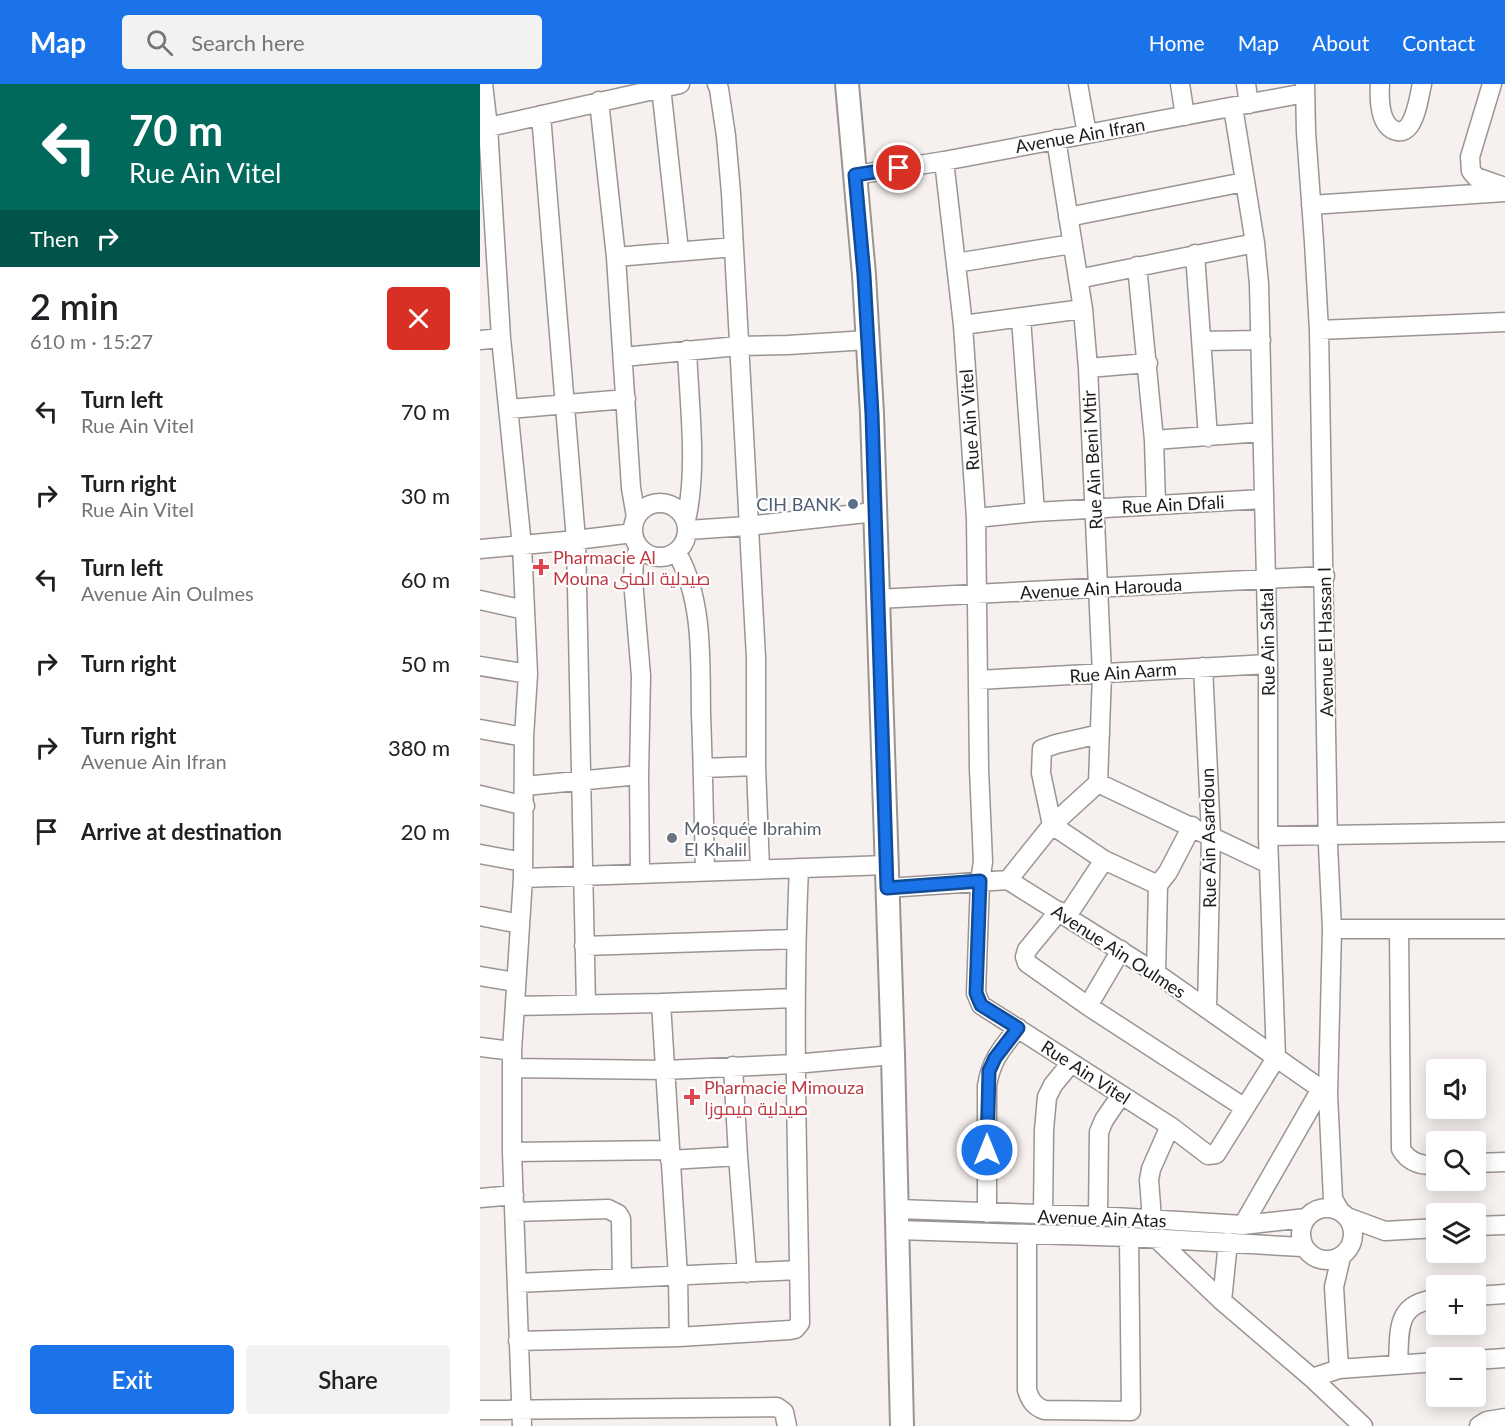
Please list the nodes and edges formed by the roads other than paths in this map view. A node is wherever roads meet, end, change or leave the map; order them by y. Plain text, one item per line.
1 (483, 84) edge
2 (680, 84) edge
3 (717, 84) edge
4 (847, 84) edge
5 (1078, 84) edge
6 (1180, 84) edge
7 (1246, 84) edge
8 (1380, 84) edge
9 (1422, 84) edge
10 (1492, 84) edge
11 (661, 87) junction
12 (1305, 88) edge
13 (599, 101) junction
14 (1241, 105) junction
15 (541, 115) junction
16 (1185, 116) junction
17 (484, 128) edge
18 (1087, 134) junction
19 (1056, 139) junction
20 (944, 161) junction
21 (855, 175) junction
22 (1244, 182) junction
23 (1505, 187) edge
24 (1505, 192) edge
25 (1311, 205) junction
26 (1068, 217) junction
27 (1256, 243) junction
28 (1072, 244) junction
29 (734, 247) junction
30 (679, 251) junction
31 (1195, 254) junction
32 (616, 257) junction
33 (956, 263) junction
34 (1137, 266) junction
35 (1078, 279) junction
36 (1083, 309) junction
37 (1021, 318) junction
38 (1505, 322) edge
39 (963, 326) junction
40 (1319, 330) junction
41 (501, 338) junction
42 (480, 340) edge
43 (868, 340) junction
44 (1261, 340) junction
45 (1202, 341) junction
46 (738, 346) junction
47 (687, 350) junction
48 (623, 357) junction
49 (1148, 363) junction
50 (1088, 368) junction
51 (626, 399) junction
52 (566, 404) junction
53 (509, 409) junction
54 (1262, 432) junction
55 (1208, 437) junction
56 (1154, 440) junction
57 (1263, 499) junction
58 (1156, 504) junction
59 (1095, 508) junction
60 (875, 512) junction
61 (1035, 512) junction
62 (976, 518) junction
63 (687, 525) junction
64 (747, 526) junction
65 (636, 533) junction
66 (576, 540) junction
67 (522, 546) junction
68 (480, 549) edge
69 (677, 553) junction
70 (1325, 576) junction
71 (1265, 580) junction
72 (1098, 588) junction
73 (976, 594) junction
74 (877, 599) junction
75 (480, 600) edge
76 (525, 610) junction
77 (1268, 664) junction
78 (480, 666) edge
79 (1203, 667) junction
80 (528, 674) junction
81 (1102, 674) junction
82 (978, 680) junction
83 (480, 729) edge
84 (1100, 734) junction
85 (524, 737) junction
86 (756, 766) junction
87 (703, 768) junction
88 (639, 775) junction
89 (581, 780) junction
90 (1098, 783) junction
91 (525, 786) junction
92 (480, 795) edge
93 (525, 806) junction
94 (1052, 825) junction
95 (1192, 826) junction
96 (1505, 832) edge
97 (1328, 834) junction
98 (1211, 836) junction
99 (1268, 836) junction
100 (480, 854) edge
101 (1104, 860) junction
102 (1269, 864) junction
103 (887, 865) junction
104 (799, 868) junction
105 (760, 869) junction
106 (523, 870) junction
107 (705, 871) junction
108 (640, 874) junction
109 (582, 875) junction
110 (1008, 880) junction
111 (980, 881) junction
112 (1158, 885) junction
113 (887, 888) junction
114 (1063, 913) junction
115 (480, 916) edge
116 (520, 924) junction
117 (1332, 929) junction
118 (1399, 929) junction
119 (1505, 929) edge
120 (796, 939) junction
121 (584, 946) junction
122 (1121, 950) junction
123 (1156, 974) junction
124 (480, 976) edge
125 (515, 982) junction
126 (795, 998) junction
127 (661, 1003) junction
128 (586, 1004) junction
129 (515, 1006) junction
130 (1088, 1006) junction
131 (1207, 1009) junction
132 (1018, 1028) junction
133 (480, 1047) edge
134 (893, 1055) junction
135 (1276, 1058) junction
136 (512, 1059) junction
137 (1071, 1063) junction
138 (795, 1064) junction
139 (733, 1066) junction
140 (665, 1070) junction
141 (1325, 1092) junction
142 (1121, 1095) junction
143 (1245, 1108) junction
144 (1170, 1126) junction
145 (512, 1152) junction
146 (670, 1155) junction
147 (738, 1156) junction
148 (1505, 1162) edge
149 (1486, 1163) edge
150 (1426, 1165) edge
151 (480, 1198) edge
152 (514, 1204) junction
153 (1340, 1209) junction
154 (987, 1213) junction
155 (1310, 1214) junction
156 (1043, 1215) junction
157 (1098, 1216) junction
158 (1152, 1219) junction
159 (897, 1220) junction
160 (1243, 1225) junction
161 (1505, 1225) edge
162 (1486, 1226) edge
163 (1426, 1229) edge
164 (1384, 1231) junction
165 (1027, 1235) junction
166 (1129, 1237) junction
167 (1156, 1239) junction
168 (1228, 1242) junction
169 (1308, 1250) junction
170 (1344, 1254) junction
171 (800, 1270) junction
172 (747, 1273) junction
173 (678, 1276) junction
174 (622, 1278) junction
175 (517, 1283) junction
176 (1334, 1287) junction
177 (1505, 1294) edge
178 (1486, 1295) edge
179 (1222, 1301) junction
180 (1426, 1301) edge
181 (679, 1337) junction
182 (518, 1341) junction
183 (1505, 1358) edge
184 (1486, 1359) edge
185 (1426, 1363) edge
186 (1398, 1365) junction
187 (1339, 1369) junction
188 (1312, 1378) junction
189 (480, 1410) edge
190 (656, 1417) edge
191 (521, 1418) edge
192 (1505, 1418) edge
193 (1357, 1424) edge
194 (787, 1426) edge
195 (902, 1426) edge
196 (1479, 1426) edge

1 - 17 street
2 - 11 street
3 - 29 street
4 - 21 main road
5 - 18 street
6 - 16 street
7 - 14 street, Rue Ain Saltal
8 - 9 street
10 - 23 street
11 - 13 street
11 - 30 street
12 - 14 street, Avenue Ain Ifran
12 - 25 street, Avenue El Hassan I
13 - 15 street
13 - 32 street
14 - 16 street, Avenue Ain Ifran
14 - 22 street, Rue Ain Saltal
15 - 17 street
15 - 52 street
16 - 18 street, Avenue Ain Ifran
17 - 41 street
18 - 19 street, Avenue Ain Ifran
19 - 20 street, Avenue Ain Ifran
19 - 26 street, Rue Ain Beni Mtir
20 - 21 street, Avenue Ain Ifran
20 - 33 street, Rue Ain Vitel
21 - 43 main road
22 - 26 street
22 - 27 street, Rue Ain Saltal
24 - 25 street
25 - 40 street, Avenue El Hassan I
26 - 28 street, Rue Ain Beni Mtir
27 - 31 street
27 - 44 street, Rue Ain Saltal
28 - 33 street
28 - 35 street, Rue Ain Beni Mtir
29 - 30 street
29 - 46 street
30 - 32 street
31 - 34 street
31 - 45 street
32 - 48 street
33 - 39 street, Rue Ain Vitel
34 - 35 street
34 - 49 street
35 - 36 street, Rue Ain Beni Mtir
36 - 37 street
36 - 50 street, Rue Ain Beni Mtir
37 - 39 street
37 - 61 street
38 - 40 street
39 - 62 street, Rue Ain Vitel
40 - 70 street, Avenue El Hassan I
41 - 42 street
41 - 53 street
43 - 46 street
43 - 60 main road
44 - 45 street
44 - 54 street, Rue Ain Saltal
45 - 55 street
46 - 47 street
46 - 64 street
47 - 48 street
47 - 63 street
48 - 51 street
49 - 50 street
49 - 56 street
50 - 59 street, Rue Ain Beni Mtir
51 - 52 street
51 - 65 street
52 - 53 street
52 - 66 street
53 - 67 street
54 - 55 street
54 - 57 street, Rue Ain Saltal
55 - 56 street
56 - 58 street
57 - 58 street, Rue Ain Dfali
57 - 71 street, Rue Ain Saltal
58 - 59 street, Rue Ain Dfali
59 - 61 street, Rue Ain Dfali
59 - 72 street, Rue Ain Beni Mtir
60 - 64 street
60 - 74 main road
61 - 62 street, Rue Ain Dfali
62 - 73 street, Rue Ain Vitel
63 - 64 street
63 - 65 street
63 - 69 street
64 - 86 street
65 - 66 street
65 - 69 street
65 - 88 street
66 - 67 street
66 - 89 street
67 - 68 street
67 - 76 street
69 - 87 street
70 - 71 street, Avenue Ain Harouda
70 - 97 street, Avenue El Hassan I
71 - 72 street, Avenue Ain Harouda
71 - 77 street, Rue Ain Saltal
72 - 73 street, Avenue Ain Harouda
72 - 81 street, Rue Ain Beni Mtir
73 - 74 street, Avenue Ain Harouda
73 - 82 street, Rue Ain Vitel
74 - 103 main road
75 - 76 street
76 - 80 street
77 - 79 street, Rue Ain Aarm
77 - 99 street, Rue Ain Saltal
78 - 80 street
79 - 81 street, Rue Ain Aarm
79 - 98 street, Rue Ain Asardoun
80 - 85 street
81 - 82 street, Rue Ain Aarm
81 - 84 street, Rue Ain Beni Mtir
82 - 111 street, Rue Ain Vitel
83 - 85 street
84 - 90 street, Rue Ain Beni Mtir
84 - 94 street
85 - 91 street
86 - 87 street
86 - 105 street
87 - 107 street
88 - 89 street
88 - 108 street
89 - 91 street
89 - 109 street
90 - 94 street
90 - 95 street
91 - 93 street
92 - 93 street
93 - 106 street
94 - 101 street
94 - 110 street
95 - 98 street
95 - 112 street
96 - 97 street
97 - 99 street
97 - 117 street, Avenue El Hassan I
98 - 102 street
98 - 131 street, Rue Ain Asardoun
99 - 102 street, Rue Ain Saltal
100 - 106 street
101 - 112 street
101 - 114 street
102 - 135 street, Rue Ain Saltal
103 - 104 street
103 - 113 main road
104 - 105 street
104 - 120 street
105 - 107 street
106 - 109 street
106 - 116 street
107 - 108 street
108 - 109 street
109 - 121 street
110 - 111 street
110 - 114 street, Avenue Ain Oulmes
111 - 113 street
111 - 132 street, Rue Ain Vitel
112 - 123 street
113 - 134 main road
114 - 122 street, Avenue Ain Oulmes
114 - 130 street
115 - 116 street
116 - 125 street
117 - 118 street
117 - 141 street, Avenue El Hassan I
118 - 119 street
118 - 150 street
120 - 121 street
120 - 126 street
121 - 128 street
122 - 123 street, Avenue Ain Oulmes
122 - 130 street
123 - 131 street, Avenue Ain Oulmes
124 - 125 street
125 - 129 street
126 - 127 street
126 - 138 street
127 - 128 street
127 - 140 street
128 - 129 street
129 - 136 street
130 - 143 street
131 - 135 street, Avenue Ain Oulmes
132 - 137 street, Rue Ain Vitel
132 - 154 street
133 - 136 street
134 - 138 street
134 - 159 main road
135 - 141 street, Avenue Ain Oulmes
135 - 143 street
136 - 140 street
136 - 145 street
137 - 142 street, Rue Ain Vitel
137 - 156 street
138 - 139 street
138 - 171 street
139 - 140 street
139 - 147 street
140 - 146 street
141 - 153 street, Avenue El Hassan I
141 - 160 street
142 - 144 street, Rue Ain Vitel
142 - 157 street
143 - 144 street, Rue Ain Vitel
144 - 158 street
145 - 146 street
145 - 152 street
146 - 147 street
146 - 173 street
147 - 172 street
148 - 149 street
151 - 152 street
152 - 174 street
152 - 175 street
153 - 155 street
153 - 164 street
153 - 170 street
154 - 156 street, Avenue Ain Atas
154 - 159 street, Avenue Ain Atas
155 - 160 street, Avenue Ain Atas
155 - 169 street
156 - 157 street, Avenue Ain Atas
157 - 158 street, Avenue Ain Atas
158 - 160 street, Avenue Ain Atas
159 - 165 street, Avenue Ain Atas
159 - 195 main road
161 - 162 street
163 - 164 street
164 - 170 street
165 - 166 street, Avenue Ain Atas
165 - 166 street
166 - 167 street, Avenue Ain Atas
167 - 168 street, Avenue Ain Atas
167 - 179 street
168 - 169 street, Avenue Ain Atas
168 - 179 street
169 - 170 street
169 - 176 street
170 - 176 street
171 - 172 street
171 - 181 street
172 - 173 street
173 - 174 street
173 - 181 street
174 - 175 street
175 - 182 street
176 - 187 street
177 - 178 street
179 - 188 street
180 - 186 street
181 - 182 street
182 - 191 street
183 - 184 street
185 - 186 street
186 - 187 street
187 - 188 street
188 - 193 street
189 - 191 street
190 - 191 street
190 - 194 street
192 - 196 street

